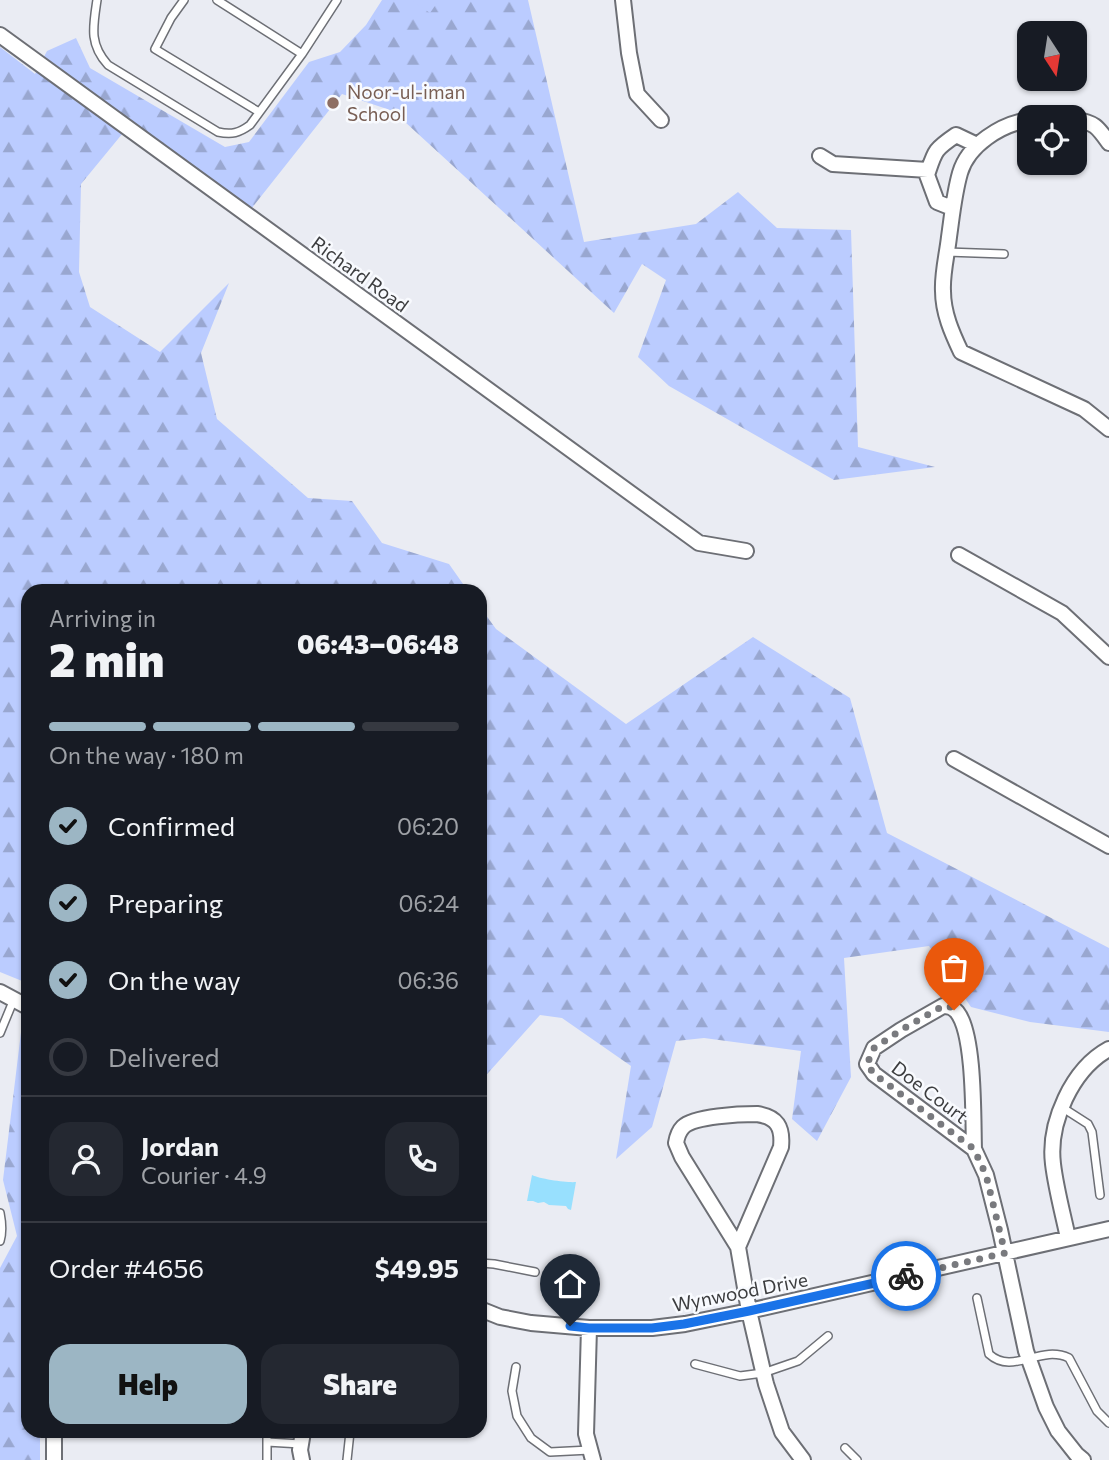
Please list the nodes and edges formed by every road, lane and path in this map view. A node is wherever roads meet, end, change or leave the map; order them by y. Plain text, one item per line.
1 (97, 0) edge
2 (184, 0) edge
3 (217, 0) edge
4 (337, 0) edge
5 (623, 0) edge
6 (0, 35) edge
7 (302, 54) junction
8 (259, 112) junction
9 (662, 120) dead end
10 (1017, 122) edge
11 (1087, 123) edge
12 (1109, 143) edge
13 (977, 145) junction
14 (820, 156) dead end
15 (928, 170) junction
16 (953, 208) junction
17 (947, 252) junction
18 (1004, 254) dead end
19 (1109, 429) edge
20 (746, 551) dead end
21 (960, 555) dead end
22 (1109, 657) edge
23 (954, 759) dead end
24 (1109, 846) edge
25 (0, 992) edge
26 (14, 999) junction
27 (21, 1003) edge
28 (0, 1033) edge
29 (1109, 1049) edge
30 (1063, 1108) junction
31 (974, 1149) junction
32 (1100, 1195) dead end
33 (0, 1213) edge
34 (1109, 1229) edge
35 (1068, 1238) junction
36 (0, 1241) edge
37 (738, 1247) junction
38 (1005, 1253) junction
39 (487, 1264) edge
40 (535, 1272) dead end
41 (977, 1298) dead end
42 (749, 1311) junction
43 (487, 1313) edge
44 (589, 1328) junction
45 (828, 1336) dead end
46 (1029, 1359) junction
47 (695, 1364) dead end
48 (516, 1367) dead end
49 (763, 1373) junction
50 (1109, 1423) edge
51 (54, 1438) edge
52 (267, 1438) edge
53 (302, 1438) edge
54 (349, 1438) edge
55 (267, 1442) junction
56 (845, 1448) dead end
57 (592, 1455) edge
58 (559, 1456) edge
59 (54, 1460) edge
60 (267, 1460) edge
61 (302, 1460) edge
62 (347, 1460) edge
63 (803, 1460) edge
64 (857, 1460) edge
65 (1083, 1460) edge

1 - 8 lane
2 - 8 lane
3 - 7 lane
4 - 7 lane
5 - 9 street
6 - 20 street, Richard Road
7 - 8 lane
10 - 13 street
11 - 12 street
13 - 15 street
13 - 16 street
14 - 15 street
15 - 16 street
16 - 17 street
17 - 18 lane
17 - 19 street
21 - 22 street
23 - 24 street
25 - 26 street
26 - 27 street
26 - 28 lane
29 - 30 street
30 - 32 lane
30 - 35 street
31 - 31 street, Doe Court
31 - 38 street, Doe Court
33 - 36 lane
34 - 35 street, Wynwood Drive
35 - 38 street, Wynwood Drive
37 - 37 street
37 - 42 street
38 - 42 street, Wynwood Drive
38 - 46 street
39 - 40 lane
41 - 46 lane
42 - 44 street, Wynwood Drive
42 - 49 street
43 - 44 street, Wynwood Drive
44 - 57 street
45 - 49 lane
46 - 50 lane
46 - 65 street
47 - 49 lane
48 - 58 lane
49 - 63 street
51 - 59 street
52 - 55 lane
53 - 55 lane
53 - 61 street
54 - 62 lane
55 - 60 lane
56 - 64 lane
57 - 58 lane

